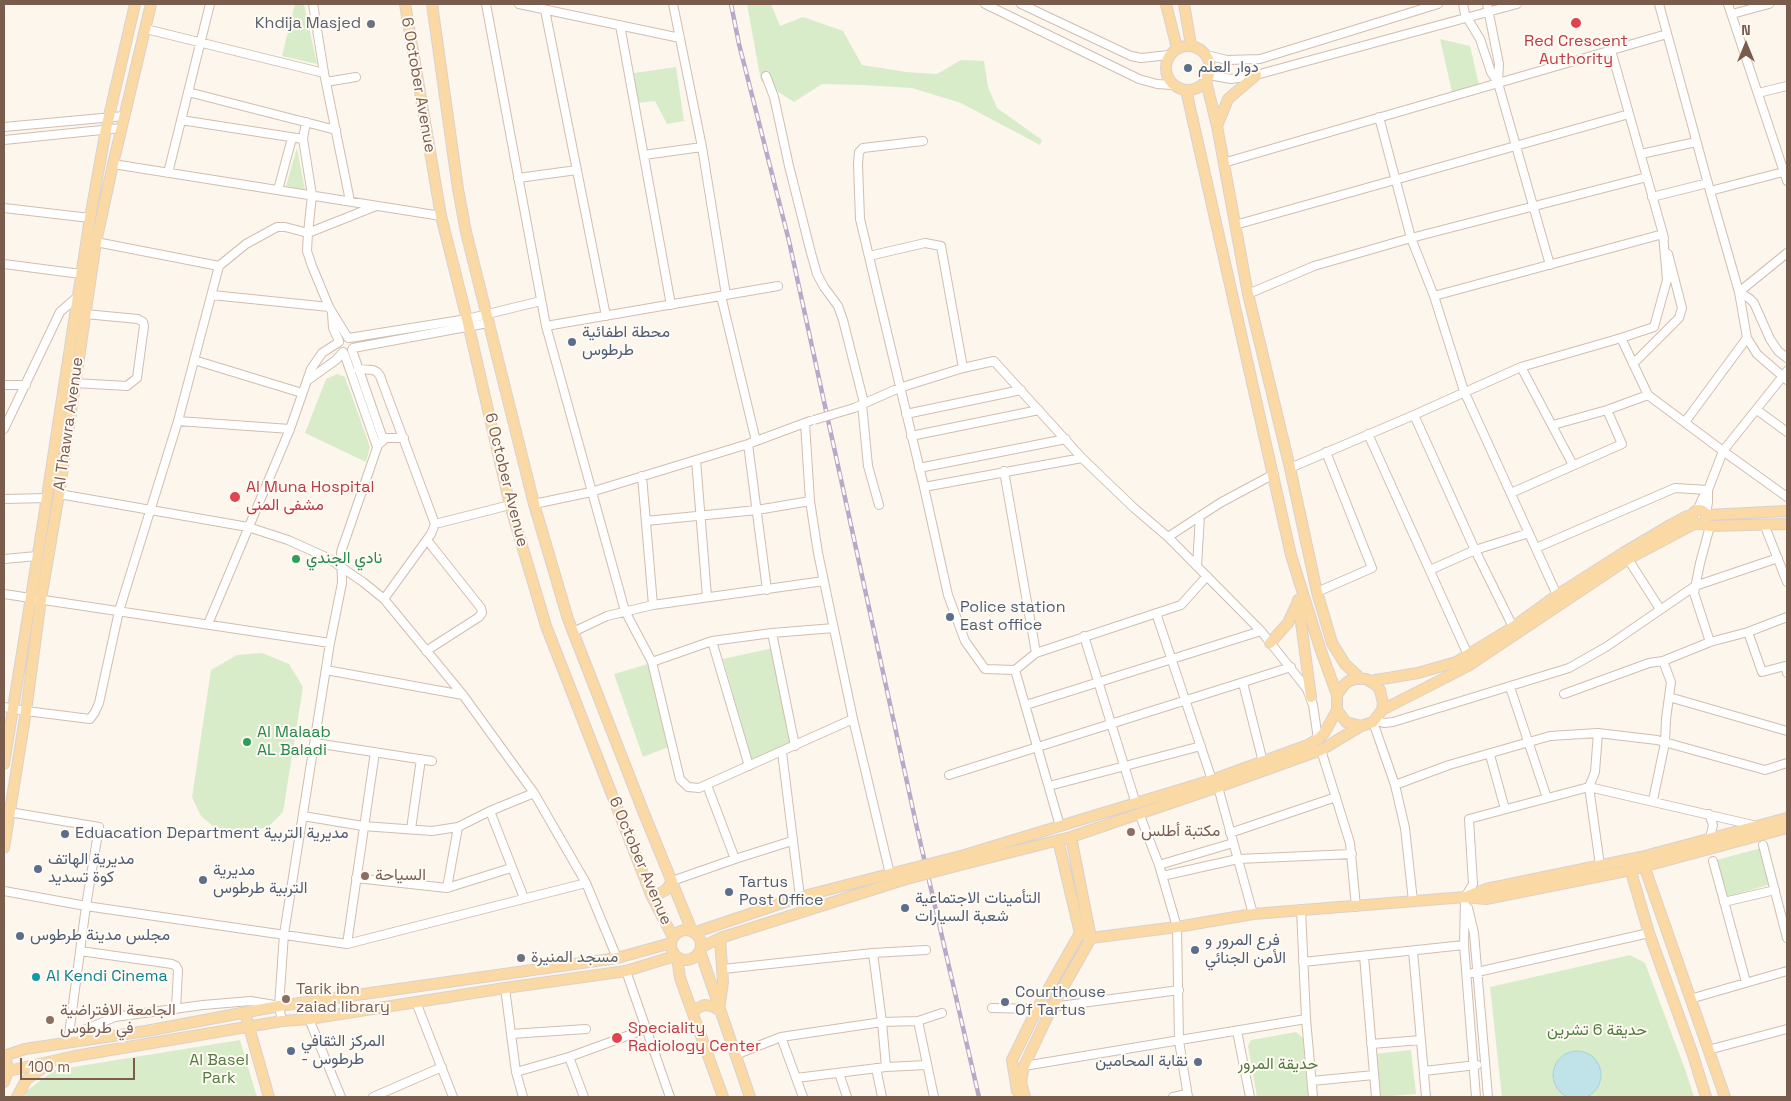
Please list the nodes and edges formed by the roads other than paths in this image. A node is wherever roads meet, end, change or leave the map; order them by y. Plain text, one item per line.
1 (135, 4) edge
2 (151, 4) edge
3 (210, 4) edge
4 (312, 4) edge
5 (404, 4) edge
6 (432, 4) edge
7 (486, 4) edge
8 (519, 4) edge
9 (673, 4) edge
10 (985, 4) edge
11 (1021, 4) edge
12 (1166, 4) edge
13 (1184, 4) edge
14 (1438, 4) edge
15 (1462, 4) edge
16 (1517, 4) edge
17 (1660, 4) edge
18 (1728, 4) edge
19 (1769, 4) edge
20 (1488, 8) edge
21 (545, 10) junction
22 (1732, 14) junction
23 (1467, 18) junction
24 (620, 25) junction
25 (146, 30) junction
26 (1667, 34) junction
27 (680, 38) junction
28 (200, 44) junction
29 (1191, 46) junction
30 (1611, 50) junction
31 (1173, 51) junction
32 (1206, 55) junction
33 (324, 73) junction
34 (1256, 75) junction
35 (766, 76) dead end
36 (356, 77) dead end
37 (1208, 78) junction
38 (326, 82) junction
39 (1498, 83) junction
40 (1172, 85) junction
41 (1787, 86) edge
42 (1186, 90) junction
43 (188, 92) junction
44 (1758, 93) junction
45 (1629, 114) junction
46 (110, 116) junction
47 (124, 116) junction
48 (1379, 117) junction
49 (181, 120) junction
50 (306, 122) junction
51 (1217, 126) junction
52 (4, 127) edge
53 (121, 128) junction
54 (106, 129) junction
55 (336, 130) junction
56 (292, 138) junction
57 (303, 139) junction
58 (4, 140) edge
59 (924, 141) dead end
60 (1696, 142) junction
61 (1516, 145) junction
62 (702, 147) junction
63 (1641, 154) junction
64 (644, 155) junction
65 (1223, 163) junction
66 (113, 164) junction
67 (577, 170) junction
68 (1786, 171) edge
69 (168, 172) junction
70 (1647, 177) junction
71 (518, 178) junction
72 (1396, 179) junction
73 (1787, 181) edge
74 (1709, 187) junction
75 (278, 190) junction
76 (312, 195) junction
77 (1652, 197) junction
78 (350, 201) junction
79 (377, 206) junction
80 (1534, 206) junction
81 (4, 208) edge
82 (441, 216) junction
83 (90, 218) junction
84 (1235, 225) junction
85 (308, 233) junction
86 (1663, 234) junction
87 (1411, 238) junction
88 (96, 242) junction
89 (1787, 253) edge
90 (869, 256) junction
91 (4, 264) edge
92 (1550, 265) junction
93 (219, 266) junction
94 (81, 274) junction
95 (778, 286) dead end
96 (1739, 292) junction
97 (1248, 294) junction
98 (212, 295) junction
99 (723, 296) junction
100 (1434, 296) junction
101 (77, 297) junction
102 (541, 301) junction
103 (671, 305) junction
104 (331, 310) junction
105 (85, 314) junction
106 (606, 316) junction
107 (487, 319) junction
108 (468, 323) junction
109 (546, 326) junction
110 (349, 338) junction
111 (1622, 338) junction
112 (1747, 338) junction
113 (339, 341) junction
114 (348, 351) junction
115 (1787, 358) edge
116 (194, 360) junction
117 (1634, 364) junction
118 (1521, 367) junction
119 (963, 368) junction
120 (358, 369) junction
121 (1786, 376) edge
122 (308, 380) junction
123 (74, 383) junction
124 (4, 385) edge
125 (26, 385) junction
126 (900, 388) junction
127 (1021, 390) junction
128 (1464, 391) junction
129 (302, 393) junction
130 (1648, 395) junction
131 (860, 405) junction
132 (1039, 410) junction
133 (1608, 410) junction
134 (1757, 410) junction
135 (906, 414) junction
136 (1414, 415) junction
137 (178, 421) junction
138 (1685, 422) junction
139 (805, 423) junction
140 (1553, 426) junction
141 (4, 429) edge
142 (290, 429) junction
143 (1787, 432) edge
144 (1368, 434) junction
145 (911, 436) junction
146 (404, 438) junction
147 (383, 439) junction
148 (1066, 439) junction
149 (752, 442) junction
150 (377, 447) junction
151 (1723, 451) junction
152 (1326, 452) junction
153 (1082, 458) junction
154 (696, 460) junction
155 (1572, 465) junction
156 (919, 468) junction
157 (1290, 468) junction
158 (1004, 471) junction
159 (1274, 474) junction
160 (642, 476) junction
161 (924, 487) junction
162 (1708, 490) junction
163 (591, 492) junction
164 (1511, 493) junction
165 (59, 494) junction
166 (1787, 497) edge
167 (46, 498) junction
168 (4, 500) edge
169 (810, 501) junction
170 (534, 504) junction
171 (510, 505) junction
172 (879, 505) dead end
173 (149, 509) junction
174 (757, 510) junction
175 (1787, 512) edge
176 (700, 515) junction
177 (1200, 516) junction
178 (1701, 518) junction
179 (646, 521) junction
180 (435, 524) junction
181 (1764, 524) junction
182 (1787, 524) edge
183 (248, 527) junction
184 (1529, 533) junction
185 (1168, 537) junction
186 (427, 540) junction
187 (1536, 548) junction
188 (1475, 550) junction
189 (1308, 551) junction
190 (37, 556) junction
191 (1291, 556) junction
192 (1778, 558) junction
193 (1628, 559) junction
194 (4, 560) edge
195 (341, 566) junction
196 (1196, 566) junction
197 (1430, 570) junction
198 (1207, 576) junction
199 (824, 581) junction
200 (1787, 582) edge
201 (1695, 586) junction
202 (1300, 587) junction
203 (767, 590) junction
204 (1317, 592) junction
205 (4, 594) edge
206 (1557, 596) junction
207 (707, 597) junction
208 (36, 598) junction
209 (384, 599) junction
210 (1298, 600) junction
211 (653, 605) junction
212 (1660, 609) junction
213 (119, 611) junction
214 (625, 611) junction
215 (1156, 613) junction
216 (1787, 617) edge
217 (208, 624) junction
218 (1513, 627) junction
219 (834, 628) junction
220 (573, 632) junction
221 (1260, 632) junction
222 (1748, 632) junction
223 (772, 633) junction
224 (1084, 636) junction
225 (712, 641) junction
226 (1710, 642) junction
227 (330, 643) junction
228 (1270, 643) junction
229 (426, 650) junction
230 (1036, 653) junction
231 (1468, 655) junction
232 (1172, 659) junction
233 (1663, 661) junction
234 (652, 662) junction
235 (1291, 667) junction
236 (1786, 668) edge
237 (326, 670) junction
238 (1015, 670) junction
239 (1366, 680) junction
240 (1098, 682) junction
241 (1243, 683) junction
242 (1510, 687) junction
243 (1564, 694) dead end
244 (463, 695) junction
245 (1337, 695) junction
246 (1311, 696) junction
247 (1669, 696) junction
248 (1186, 700) junction
249 (1026, 705) junction
250 (9, 707) edge
251 (1337, 710) junction
252 (1382, 710) junction
253 (26, 711) junction
254 (853, 719) junction
255 (1374, 721) junction
256 (1111, 723) junction
257 (1361, 726) junction
258 (1787, 731) edge
259 (1598, 733) junction
260 (1318, 739) junction
261 (1528, 742) junction
262 (315, 743) junction
263 (1665, 743) junction
264 (795, 746) junction
265 (1037, 746) junction
266 (1201, 746) junction
267 (1321, 750) junction
268 (375, 752) junction
269 (782, 752) junction
270 (1490, 754) junction
271 (421, 759) junction
272 (432, 761) dead end
273 (1263, 762) junction
274 (1787, 763) edge
275 (4, 764) edge
276 (748, 766) junction
277 (1124, 766) junction
278 (950, 775) dead end
279 (1215, 784) junction
280 (707, 785) junction
281 (1395, 785) junction
282 (1049, 786) junction
283 (1589, 787) junction
284 (534, 793) junction
285 (1336, 797) junction
286 (1547, 798) junction
287 (1654, 800) junction
288 (1137, 809) junction
289 (1505, 809) junction
290 (490, 811) junction
291 (8, 812) junction
292 (1709, 814) junction
293 (303, 816) junction
294 (1787, 818) edge
295 (363, 826) junction
296 (1060, 826) junction
297 (1757, 826) junction
298 (458, 827) junction
299 (1787, 828) edge
300 (411, 829) junction
301 (1230, 832) junction
302 (1071, 837) junction
303 (1710, 838) junction
304 (1058, 840) junction
305 (792, 841) junction
306 (1233, 842) junction
307 (1763, 845) dead end
308 (4, 848) edge
309 (1352, 854) junction
310 (735, 859) junction
311 (1238, 859) junction
312 (962, 860) junction
313 (1643, 861) junction
314 (1713, 861) dead end
315 (1159, 865) junction
316 (1600, 865) junction
317 (1629, 865) junction
318 (511, 868) junction
319 (890, 874) junction
320 (902, 875) junction
321 (1162, 876) junction
322 (356, 878) junction
323 (672, 881) junction
324 (586, 883) junction
325 (447, 888) junction
326 (1775, 890) junction
327 (4, 891) edge
328 (652, 897) junction
329 (800, 897) junction
330 (1465, 897) junction
331 (524, 898) junction
332 (1413, 901) junction
333 (1724, 902) junction
334 (86, 906) junction
335 (1356, 907) junction
336 (1301, 909) junction
337 (1253, 914) junction
338 (1177, 927) junction
339 (1665, 928) junction
340 (694, 931) junction
341 (1080, 933) junction
342 (1649, 933) junction
343 (284, 934) junction
344 (720, 938) junction
345 (1091, 938) junction
346 (1787, 938) edge
347 (672, 940) junction
348 (347, 944) junction
349 (1464, 945) junction
350 (701, 949) junction
351 (926, 950) dead end
352 (80, 951) junction
353 (1413, 951) junction
354 (873, 953) junction
355 (1364, 956) junction
356 (676, 957) junction
357 (617, 958) junction
358 (1303, 962) junction
359 (723, 969) junction
360 (626, 971) junction
361 (1787, 971) edge
362 (1477, 972) junction
363 (1466, 974) junction
364 (1746, 982) junction
365 (505, 988) junction
366 (1179, 990) junction
367 (1690, 999) junction
368 (416, 1002) junction
369 (279, 1006) junction
370 (1052, 1007) junction
371 (992, 1008) dead end
372 (176, 1009) junction
373 (1037, 1009) junction
374 (720, 1010) junction
375 (692, 1011) junction
376 (245, 1013) junction
377 (942, 1013) dead end
378 (309, 1019) junction
379 (1306, 1019) junction
380 (282, 1021) junction
381 (918, 1021) junction
382 (882, 1022) junction
383 (249, 1027) junction
384 (586, 1029) dead end
385 (646, 1029) junction
386 (1787, 1029) edge
387 (1237, 1031) junction
388 (511, 1034) junction
389 (781, 1037) junction
390 (69, 1039) junction
391 (1421, 1040) junction
392 (1179, 1041) junction
393 (1371, 1044) junction
394 (1708, 1050) junction
395 (735, 1055) junction
396 (1693, 1055) junction
397 (4, 1056) edge
398 (569, 1057) junction
399 (1012, 1060) junction
400 (51, 1062) junction
401 (1485, 1064) junction
402 (926, 1065) junction
403 (886, 1066) junction
404 (1024, 1066) junction
405 (1473, 1066) junction
406 (442, 1067) junction
407 (876, 1068) junction
408 (8, 1071) junction
409 (1424, 1071) junction
410 (516, 1072) junction
411 (839, 1073) junction
412 (1374, 1075) junction
413 (796, 1078) junction
414 (1312, 1081) junction
415 (4, 1082) edge
416 (1187, 1096) edge
417 (17, 1097) edge
418 (269, 1097) edge
419 (341, 1097) edge
420 (373, 1097) edge
421 (454, 1097) edge
422 (523, 1097) edge
423 (584, 1097) edge
424 (670, 1097) edge
425 (723, 1097) edge
426 (750, 1097) edge
427 (803, 1097) edge
428 (847, 1097) edge
429 (882, 1097) edge
430 (934, 1097) edge
431 (1018, 1097) edge
432 (1025, 1097) edge
433 (1173, 1097) edge
434 (1250, 1097) edge
435 (1313, 1097) edge
436 (1376, 1097) edge
437 (1426, 1097) edge
438 (1476, 1097) edge
439 (1488, 1097) edge
440 (1706, 1097) edge
441 (1726, 1097) edge

1 - 46 main road, Al Thawra Avenue
2 - 25 main road, Al Thawra Avenue
3 - 28 street
4 - 33 street
5 - 82 main road, 6 October Avenue
6 - 107 main road, 6 October Avenue
7 - 71 street
8 - 21 street
9 - 27 street
10 - 40 street
11 - 31 street
12 - 31 main road
13 - 29 main road
14 - 32 street
15 - 23 street
16 - 20 street
17 - 26 street
18 - 22 street
19 - 22 street
20 - 23 street
20 - 39 street
21 - 24 street
21 - 67 street
22 - 44 street
23 - 34 street
23 - 39 street
24 - 27 street
24 - 64 street
25 - 28 street
25 - 47 main road, Al Thawra Avenue
26 - 30 street
26 - 60 street
27 - 62 street
28 - 33 street
28 - 43 street
29 - 31 main road
29 - 32 main road
30 - 39 street
30 - 45 street
31 - 40 main road
32 - 37 main road
33 - 38 street
34 - 37 street
34 - 51 main road
35 - 131 street
36 - 38 street
37 - 42 main road
37 - 51 main road
38 - 55 street
39 - 48 street
39 - 61 street
40 - 42 main road
41 - 44 street
42 - 159 main road
43 - 49 street
43 - 50 street
44 - 68 street
45 - 61 street
45 - 63 street
46 - 47 street
46 - 52 street
46 - 54 main road, Al Thawra Avenue
47 - 53 main road, Al Thawra Avenue
48 - 65 street
48 - 72 street
49 - 56 street
49 - 69 street
50 - 55 street
50 - 57 street
51 - 65 main road
52 - 58 street
53 - 54 street
53 - 66 main road, Al Thawra Avenue
54 - 58 street
54 - 83 main road, Al Thawra Avenue
55 - 78 street
56 - 57 street
56 - 75 street
57 - 76 street
59 - 90 street
60 - 63 street
60 - 74 street
61 - 72 street
61 - 80 street
62 - 64 street
62 - 99 street
63 - 70 street
64 - 103 street
65 - 84 main road
66 - 69 street
66 - 88 main road, Al Thawra Avenue
67 - 71 street
67 - 106 street
68 - 73 street
68 - 74 street
69 - 75 street
70 - 77 street
70 - 80 street
71 - 102 street
72 - 84 street
72 - 87 street
74 - 77 street
74 - 96 street
75 - 76 street
76 - 78 street
76 - 85 street
77 - 86 street
78 - 79 street
79 - 82 street
79 - 85 street
80 - 87 street
80 - 92 street
81 - 83 street
82 - 108 main road, 6 October Avenue
83 - 94 main road, Al Thawra Avenue
84 - 97 main road
85 - 93 street
85 - 104 street
86 - 92 street
86 - 111 street
86 - 117 street
87 - 97 street
87 - 100 street
88 - 93 street
88 - 105 main road, Al Thawra Avenue
89 - 96 street
90 - 119 street
90 - 126 street
91 - 94 street
92 - 100 street
93 - 98 street
94 - 101 main road, Al Thawra Avenue
95 - 99 street
96 - 112 street
96 - 115 street
97 - 157 main road
98 - 104 street
98 - 116 street
99 - 103 street
99 - 149 street
100 - 128 street
101 - 125 street
101 - 167 main road, Al Thawra Avenue
102 - 107 street
102 - 109 street
103 - 106 street
104 - 110 street
104 - 113 street
105 - 123 main road, Al Thawra Avenue
105 - 123 street
106 - 109 street
107 - 108 street
107 - 170 main road, 6 October Avenue
108 - 110 street
108 - 114 street
108 - 171 main road, 6 October Avenue
109 - 163 street
110 - 113 street
110 - 114 street
111 - 117 street
111 - 118 street
112 - 121 street
112 - 138 street
113 - 114 street
113 - 122 street
114 - 120 street
114 - 122 street
114 - 150 street
116 - 129 street
116 - 137 street
117 - 130 street
118 - 128 street
118 - 140 street
119 - 126 street
119 - 127 street
120 - 146 street
120 - 147 street
121 - 134 street
122 - 129 street
123 - 165 main road, Al Thawra Avenue
124 - 125 street
125 - 141 street
126 - 131 street
126 - 135 street
127 - 132 street
127 - 135 street
128 - 136 street
128 - 164 street
129 - 142 street
130 - 133 street
130 - 138 street
131 - 139 street, bridge
131 - 172 street
132 - 145 street
132 - 148 street
133 - 140 street
133 - 155 street
134 - 143 street
134 - 151 street
135 - 145 street
136 - 144 street
136 - 188 street
137 - 142 street
137 - 173 street
138 - 151 street
139 - 149 street
139 - 169 street
140 - 155 street
142 - 183 street
144 - 152 street
144 - 197 street
145 - 156 street
146 - 147 street
146 - 180 street
147 - 150 street
148 - 153 street
148 - 156 street
149 - 154 street
149 - 174 street
150 - 195 street
151 - 162 street
151 - 166 street
152 - 157 street
152 - 204 street
153 - 158 street
153 - 185 street
154 - 160 street
154 - 176 street
155 - 164 street
156 - 161 street
157 - 189 main road
158 - 161 street
158 - 230 street
159 - 177 street
159 - 191 main road
160 - 163 street
160 - 179 street
161 - 238 street
162 - 178 street
162 - 187 street
163 - 170 street
163 - 214 street
164 - 184 street
165 - 173 street
165 - 208 main road, Al Thawra Avenue
167 - 168 street
167 - 190 main road, Al Thawra Avenue
169 - 174 street
169 - 199 street
170 - 220 main road, 6 October Avenue
171 - 180 street
171 - 328 main road, 6 October Avenue
173 - 183 street
173 - 213 street
174 - 176 street
174 - 203 street
175 - 178 main road
176 - 179 street
176 - 207 street
177 - 185 street
177 - 196 street
178 - 181 main road
178 - 193 main road
178 - 201 street
178 - 206 main road
179 - 211 street
180 - 186 street
181 - 182 main road
181 - 192 street
183 - 195 street
183 - 217 street
184 - 187 street
184 - 188 street
185 - 196 street
186 - 209 street
186 - 229 street
187 - 206 street
188 - 197 street
188 - 218 street
189 - 191 main road
189 - 204 main road
190 - 194 street
190 - 208 main road, Al Thawra Avenue
191 - 202 main road
192 - 200 street
192 - 201 street
193 - 212 street
193 - 252 main road
195 - 209 street
195 - 227 street
196 - 198 street
197 - 231 street
198 - 215 street
198 - 221 street
199 - 203 street
199 - 219 street
201 - 212 street
201 - 226 street
202 - 210 main road
202 - 245 main road
203 - 207 street
204 - 239 main road
205 - 208 street
206 - 218 main road
207 - 211 street
208 - 213 street
208 - 250 main road, Al Thawra Avenue
208 - 253 main road, Al Thawra Avenue
209 - 229 street
210 - 228 main road
210 - 246 main road
211 - 214 street
212 - 242 street
213 - 217 street
213 - 253 street
214 - 220 street
214 - 234 street
215 - 224 street
215 - 232 street
216 - 222 street
217 - 227 street
218 - 231 main road
219 - 223 street
219 - 254 street
220 - 323 main road, 6 October Avenue
221 - 228 street
221 - 232 street
222 - 226 street
222 - 236 street
223 - 225 street
223 - 264 street
224 - 230 street
224 - 240 street
225 - 234 street
225 - 276 street
226 - 233 street
227 - 237 street
228 - 235 street
229 - 244 street
230 - 238 street
231 - 239 main road
232 - 240 street
232 - 248 street
233 - 243 street
233 - 247 street
234 - 280 street
235 - 241 street
235 - 246 street
237 - 244 street
237 - 262 street
238 - 249 street
239 - 245 main road
239 - 252 main road
240 - 249 street
240 - 256 street
241 - 248 street
241 - 273 street
242 - 255 street
242 - 261 street
244 - 284 street
245 - 251 main road
246 - 260 street
247 - 258 street
247 - 263 street
248 - 256 street
248 - 266 street
249 - 265 street
250 - 253 street
250 - 275 main road, Al Thawra Avenue
251 - 257 main road
251 - 260 main road
252 - 255 main road
253 - 291 main road, Al Thawra Avenue
254 - 264 street
254 - 319 street
255 - 257 main road
255 - 281 street
256 - 265 street
256 - 277 street
257 - 267 main road
259 - 261 street
259 - 263 street
259 - 283 street
260 - 273 main road
261 - 270 street
261 - 286 street
262 - 268 street
262 - 293 street
263 - 274 street
263 - 287 street
264 - 269 street
265 - 278 street
265 - 282 street
266 - 277 street
266 - 279 street
267 - 279 main road
267 - 285 street
268 - 271 street
268 - 295 street
269 - 276 street
269 - 305 street
270 - 281 street
270 - 289 street
271 - 272 street
271 - 300 street
273 - 279 main road
276 - 280 street
277 - 282 street
277 - 288 street
279 - 288 main road
279 - 301 street
280 - 310 street
281 - 332 street
282 - 296 street
283 - 286 street
283 - 287 street
283 - 316 street
284 - 290 street
284 - 324 street
285 - 301 street
285 - 309 street
286 - 289 street
287 - 292 street
288 - 296 main road
288 - 302 main road
288 - 315 street
289 - 330 street
290 - 298 street
290 - 318 street
291 - 308 main road, Al Thawra Avenue
291 - 334 street
292 - 297 street
292 - 303 street
293 - 295 street
293 - 343 street
294 - 297 main road
295 - 300 street
295 - 322 street
296 - 312 main road
297 - 303 main road
298 - 300 street
298 - 325 street
299 - 313 main road
301 - 306 street
302 - 304 main road
302 - 345 main road
303 - 313 main road
304 - 312 main road
304 - 341 main road
305 - 310 street
305 - 329 street
306 - 311 street
306 - 315 street
307 - 326 street
309 - 311 street
309 - 335 street
310 - 323 street
311 - 321 street
311 - 337 street
312 - 320 main road, bridge
313 - 317 main road
313 - 339 main road
314 - 333 street
315 - 321 street
316 - 317 main road
316 - 330 main road
317 - 330 main road
317 - 342 main road
318 - 325 street
318 - 331 street
319 - 320 main road
319 - 329 main road
320 - 344 main road
321 - 338 street
322 - 325 street
322 - 348 street
323 - 328 main road
323 - 340 main road, 6 October Avenue
324 - 331 street
324 - 357 street
326 - 333 street
326 - 346 street
327 - 334 street
328 - 347 main road, 6 October Avenue
329 - 340 main road
330 - 332 main road
330 - 349 street
330 - 362 street
331 - 348 street
332 - 335 main road
333 - 364 street
334 - 343 street
334 - 352 street
335 - 336 main road
336 - 337 main road
336 - 358 street
337 - 338 main road
338 - 345 main road
338 - 366 street
339 - 342 main road
339 - 367 main road
340 - 347 main road
340 - 350 main road
341 - 345 main road
341 - 373 main road
342 - 362 street
342 - 396 main road
343 - 348 street
343 - 369 street
344 - 350 main road
344 - 359 main road
345 - 370 main road
347 - 356 main road
347 - 357 main road
349 - 353 street
349 - 363 street
350 - 356 main road
350 - 374 main road
351 - 354 street
352 - 372 street
352 - 390 street
353 - 355 street
353 - 391 street
354 - 359 street
354 - 382 street
355 - 358 street
355 - 393 street
356 - 360 main road
356 - 375 main road
357 - 369 main road
358 - 379 street
359 - 374 main road
360 - 365 main road
360 - 385 street
361 - 364 street
362 - 363 street
362 - 401 street
363 - 405 street
364 - 367 street
365 - 368 main road
365 - 388 street
366 - 370 street
366 - 392 street
367 - 394 main road
368 - 378 main road
368 - 406 street
369 - 372 street
369 - 376 main road
369 - 380 street
370 - 404 main road
371 - 373 street
372 - 390 street
373 - 399 main road
374 - 375 main road
374 - 395 main road
375 - 425 main road
376 - 383 main road
376 - 390 main road
377 - 381 street
378 - 380 main road
378 - 419 street
379 - 387 street
379 - 414 street
380 - 383 main road
381 - 382 street
381 - 402 street
382 - 389 street
382 - 403 street
383 - 400 main road
383 - 418 main road
384 - 388 street
385 - 398 street
385 - 424 street
386 - 394 street
387 - 392 street
387 - 434 street
388 - 410 street
389 - 395 street
389 - 413 street
390 - 397 main road
391 - 393 street
391 - 409 street
392 - 404 street
392 - 416 street
393 - 412 street
394 - 396 main road
394 - 441 main road
395 - 426 main road
396 - 440 main road
397 - 408 main road
398 - 410 street
398 - 423 street
399 - 404 main road
399 - 431 main road
400 - 408 main road
400 - 417 main road
401 - 405 street
401 - 439 street
402 - 403 street
402 - 430 street
403 - 407 street
404 - 432 main road
405 - 409 street
405 - 438 street
406 - 420 street
406 - 421 street
407 - 411 street
407 - 429 street
408 - 415 main road
409 - 437 street
410 - 422 street
411 - 413 street
411 - 428 street
412 - 414 street
412 - 436 street
413 - 427 street
414 - 435 street
416 - 433 street

